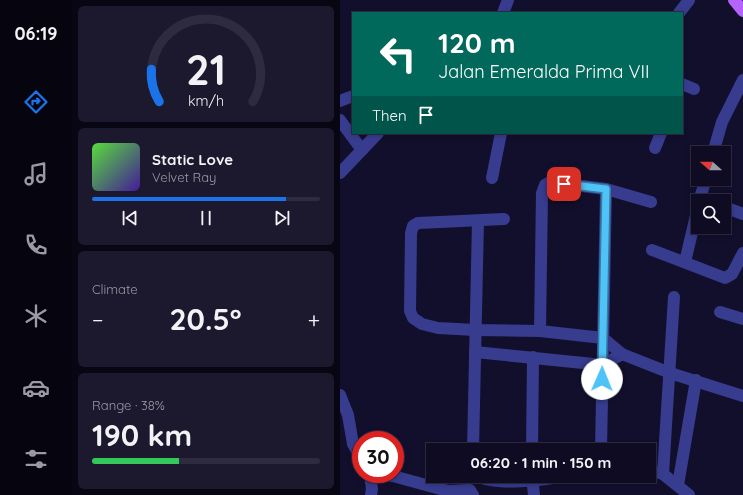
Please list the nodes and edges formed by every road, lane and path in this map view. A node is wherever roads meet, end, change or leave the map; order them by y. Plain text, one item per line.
1 (508, 0) edge
2 (689, 0) edge
3 (503, 12) edge
4 (680, 12) edge
5 (743, 80) edge
6 (683, 84) edge
7 (743, 88) edge
8 (694, 89) dead end
9 (352, 96) edge
10 (340, 101) edge
11 (730, 104) junction
12 (340, 120) edge
13 (377, 134) edge
14 (501, 134) edge
15 (661, 134) edge
16 (715, 146) edge
17 (655, 148) dead end
18 (362, 150) junction
19 (340, 173) edge
20 (492, 178) dead end
21 (606, 189) junction
22 (651, 202) dead end
23 (731, 210) edge
24 (743, 214) edge
25 (504, 219) dead end
26 (478, 221) junction
27 (692, 234) edge
28 (652, 250) dead end
29 (743, 252) edge
30 (685, 262) junction
31 (674, 297) dead end
32 (720, 312) dead end
33 (743, 319) edge
34 (475, 330) junction
35 (540, 331) junction
36 (603, 338) junction
37 (475, 352) junction
38 (622, 354) junction
39 (533, 357) junction
40 (602, 365) junction
41 (670, 373) junction
42 (696, 380) junction
43 (340, 395) edge
44 (743, 396) edge
45 (352, 434) edge
46 (473, 443) edge
47 (532, 443) edge
48 (601, 443) edge
49 (656, 472) edge
50 (663, 474) junction
51 (404, 479) edge
52 (371, 483) edge
53 (532, 483) edge
54 (678, 485) junction
55 (371, 495) edge
56 (473, 495) edge
57 (534, 495) edge
58 (689, 495) edge

1 - 3 street
2 - 4 street
5 - 11 street
6 - 8 street
7 - 11 street
9 - 10 street
11 - 16 street
12 - 18 street
13 - 18 street
14 - 20 street
15 - 17 street
18 - 19 street
21 - 22 street
21 - 35 street
21 - 36 street
23 - 24 street
25 - 26 street
26 - 34 street
26 - 34 street
27 - 30 street
28 - 30 street
29 - 30 street
31 - 41 street
32 - 33 street
34 - 35 street
34 - 37 street
35 - 36 street
36 - 38 street
36 - 40 street
37 - 39 street
37 - 46 street
38 - 40 street
38 - 41 street
39 - 40 street
39 - 47 street
40 - 48 street
41 - 42 street
41 - 50 street
42 - 44 street
42 - 54 street
43 - 45 street
49 - 50 street
50 - 54 street
51 - 56 street
52 - 55 street
53 - 57 street
54 - 58 street

